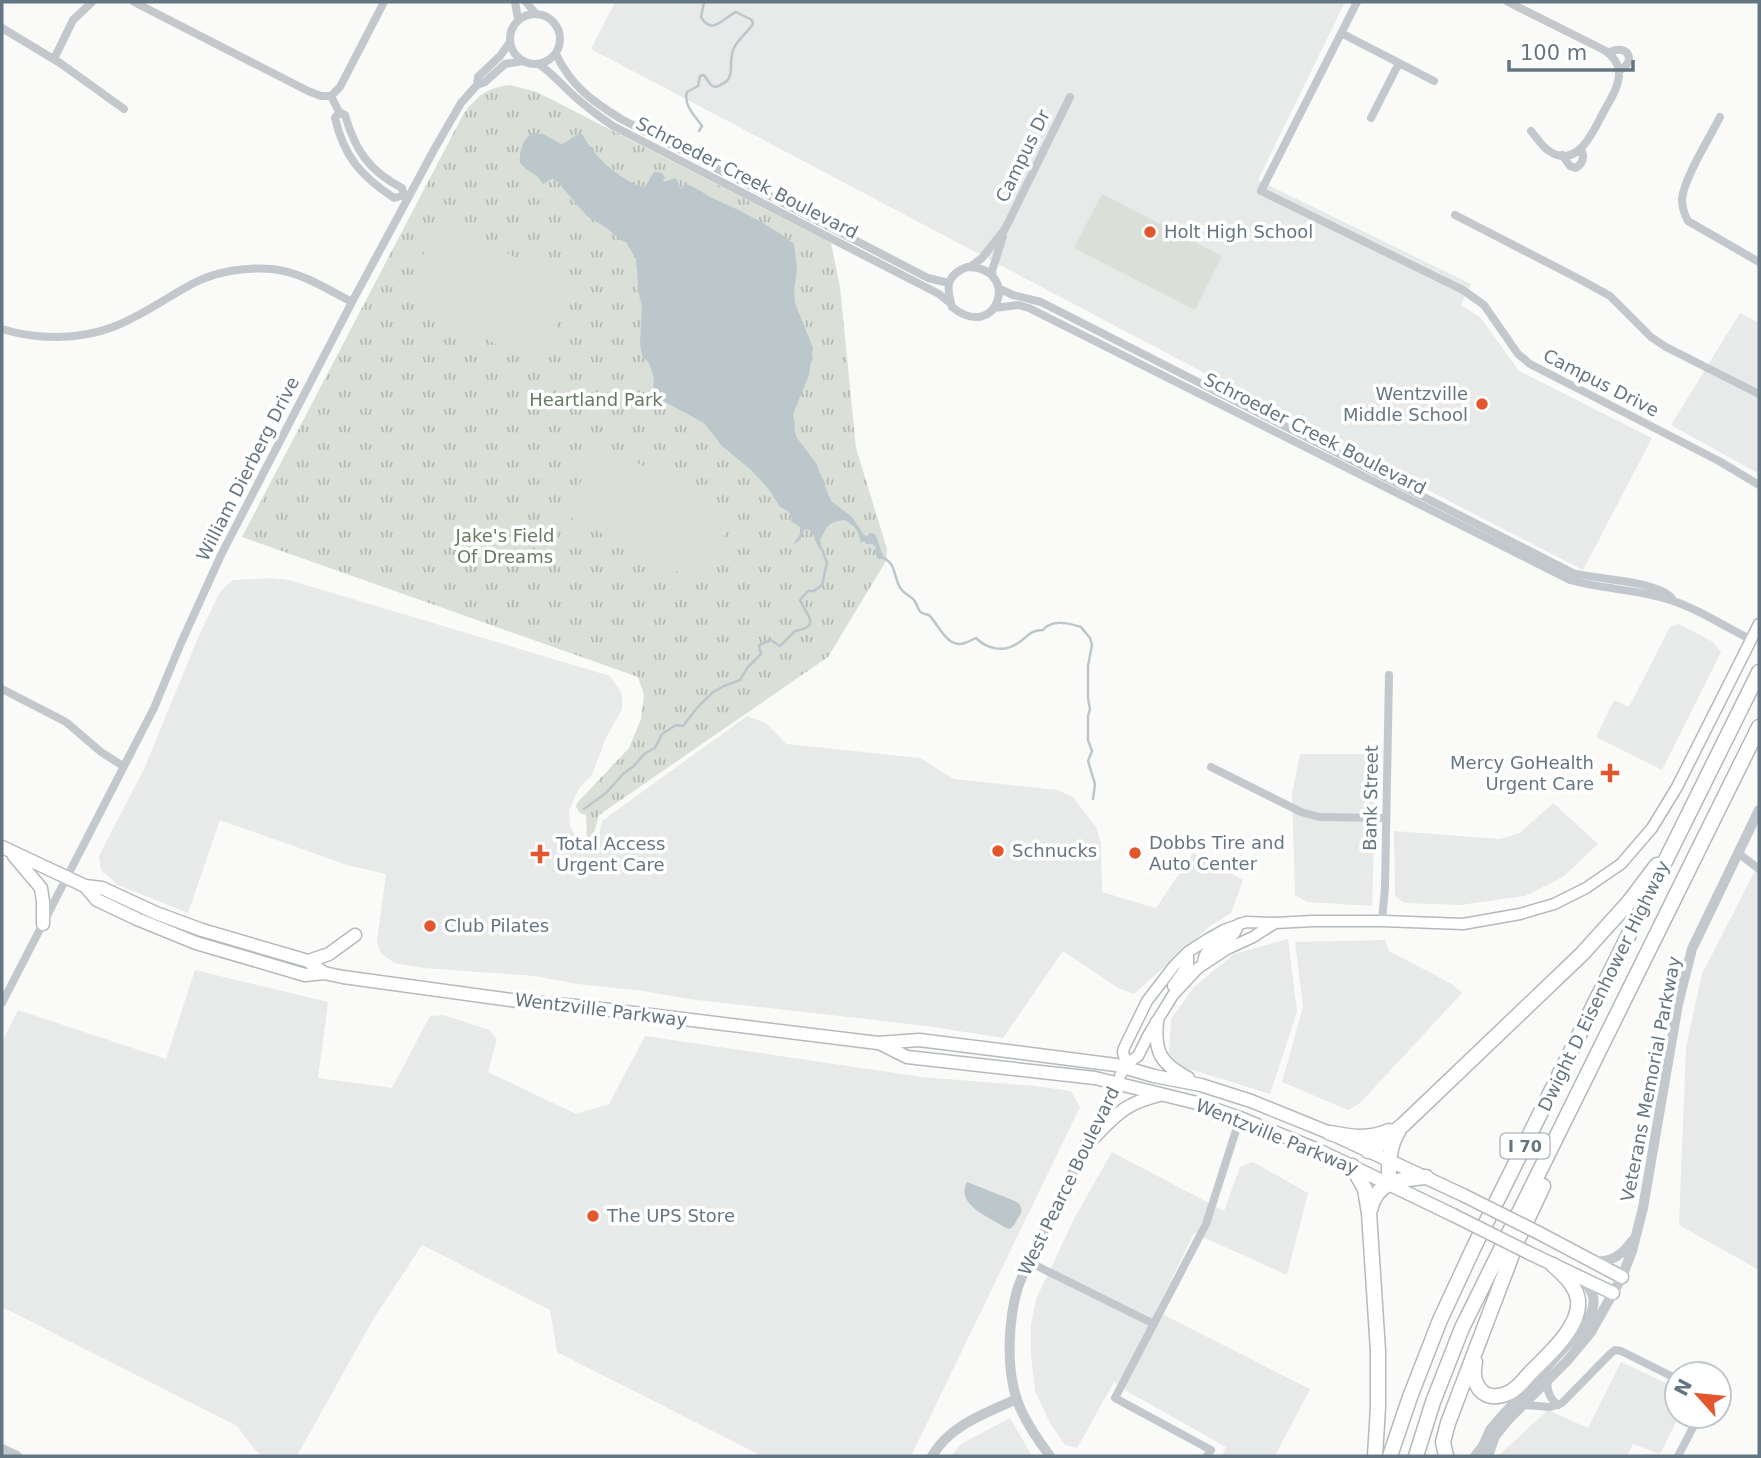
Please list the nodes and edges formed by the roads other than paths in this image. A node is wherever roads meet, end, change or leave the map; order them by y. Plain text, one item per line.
1 (92, 2) edge
2 (134, 2) edge
3 (384, 2) edge
4 (514, 2) edge
5 (526, 2) edge
6 (1357, 2) edge
7 (1508, 2) edge
8 (536, 14) junction
9 (519, 19) junction
10 (2, 28) edge
11 (1341, 33) junction
12 (510, 42) junction
13 (1608, 53) junction
14 (556, 54) junction
15 (54, 60) junction
16 (523, 61) junction
17 (1399, 63) junction
18 (540, 65) junction
19 (1619, 71) junction
20 (1434, 81) dead end
21 (477, 85) junction
22 (331, 96) junction
23 (1070, 97) dead end
24 (124, 108) dead end
25 (1720, 117) dead end
26 (1371, 118) dead end
27 (1531, 131) dead end
28 (1581, 149) junction
29 (1562, 155) junction
30 (406, 197) junction
31 (1455, 215) dead end
32 (1005, 229) junction
33 (1759, 262) edge
34 (970, 267) junction
35 (993, 277) junction
36 (949, 283) junction
37 (1000, 289) junction
38 (352, 302) junction
39 (950, 303) junction
40 (994, 308) junction
41 (2, 329) edge
42 (1759, 394) edge
43 (1759, 485) edge
44 (1624, 586) junction
45 (1759, 624) edge
46 (1751, 639) junction
47 (1759, 672) edge
48 (1389, 675) dead end
49 (2, 689) edge
50 (1759, 727) edge
51 (123, 766) junction
52 (1211, 767) dead end
53 (1759, 810) edge
54 (1386, 818) junction
55 (1675, 842) junction
56 (6, 849) edge
57 (1738, 853) junction
58 (1759, 869) edge
59 (66, 878) junction
60 (85, 886) junction
61 (1382, 921) junction
62 (1275, 923) junction
63 (43, 924) junction
64 (1239, 924) junction
65 (355, 935) dead end
66 (1188, 952) junction
67 (308, 961) junction
68 (1203, 964) junction
69 (324, 972) junction
70 (1624, 999) junction
71 (2, 1003) edge
72 (1158, 1019) junction
73 (878, 1043) junction
74 (1122, 1073) junction
75 (1201, 1085) junction
76 (1163, 1094) junction
77 (1240, 1118) junction
78 (1403, 1125) junction
79 (1330, 1133) junction
80 (1087, 1144) junction
81 (1367, 1151) junction
82 (1389, 1160) junction
83 (1352, 1166) junction
84 (1426, 1177) junction
85 (1389, 1183) junction
86 (1369, 1213) junction
87 (1638, 1232) junction
88 (1588, 1260) junction
89 (1029, 1262) junction
90 (1553, 1265) junction
91 (1578, 1276) junction
92 (1622, 1277) junction
93 (1614, 1293) junction
94 (1598, 1318) junction
95 (1154, 1324) junction
96 (1586, 1324) junction
97 (1481, 1337) junction
98 (1663, 1372) edge
99 (1548, 1380) junction
100 (1017, 1399) junction
101 (1523, 1405) junction
102 (1558, 1405) junction
103 (1692, 1430) edge
104 (2, 1449) edge
105 (17, 1456) edge
106 (932, 1456) edge
107 (1050, 1456) edge
108 (1207, 1456) edge
109 (1375, 1456) edge
110 (1390, 1456) edge
111 (1416, 1456) edge
112 (1446, 1456) edge
113 (1475, 1456) edge
114 (1488, 1456) edge
115 (1678, 1456) edge

1 - 15 street
2 - 22 street
3 - 22 street
4 - 9 street
5 - 8 street
6 - 11 street
7 - 13 street
8 - 9 street
8 - 14 street
9 - 12 street
10 - 15 street
11 - 17 street
11 - 43 street, Campus Drive
12 - 16 street
12 - 21 street, William Dierberg Drive
13 - 19 street
13 - 19 street
14 - 18 street
14 - 36 street, Schroeder Creek Boulevard
15 - 24 street
16 - 18 street
16 - 21 street, William Dierberg Drive
17 - 20 street
17 - 26 street
18 - 39 street, Schroeder Creek Boulevard
19 - 28 street
21 - 30 street, William Dierberg Drive
22 - 30 street
23 - 32 street, Campus Dr
25 - 33 street
27 - 29 street
28 - 29 street
28 - 29 street
30 - 38 street, William Dierberg Drive
31 - 42 street
32 - 34 street, Campus Dr
32 - 35 street, Campus Dr
34 - 35 street
34 - 36 street
35 - 37 street
36 - 39 street
37 - 40 street
37 - 44 street, Schroeder Creek Boulevard
38 - 41 street
38 - 51 street, William Dierberg Drive
39 - 40 street
40 - 44 street, Schroeder Creek Boulevard
44 - 46 street, Schroeder Creek Boulevard
45 - 46 main road, West Pearce Boulevard
46 - 61 main road, West Pearce Boulevard
47 - 55 highway, Dwight D Eisenhower Highway / I 70
48 - 54 street, Bank Street
49 - 51 street
50 - 70 highway, Dwight D Eisenhower Highway / I 70
51 - 59 street, William Dierberg Drive
52 - 54 street
53 - 57 street, Veterans Memorial Parkway
54 - 61 street, Bank Street
55 - 78 highway
55 - 110 highway, Dwight D Eisenhower Highway / I 70
56 - 59 main road, Wentzville Parkway
56 - 63 main road
57 - 58 street
57 - 87 street, Veterans Memorial Parkway
59 - 60 main road, Wentzville Parkway
59 - 63 street, William Dierberg Drive
60 - 67 main road, Wentzville Parkway
60 - 69 main road, Wentzville Parkway
61 - 62 main road, West Pearce Boulevard
62 - 64 main road, West Pearce Boulevard
62 - 68 main road, West Pearce Boulevard
63 - 71 street, William Dierberg Drive
64 - 66 main road, West Pearce Boulevard
64 - 68 main road
65 - 67 main road
66 - 72 main road
66 - 74 main road, West Pearce Boulevard
67 - 69 main road, Wentzville Parkway
68 - 72 main road, West Pearce Boulevard
69 - 73 main road, Wentzville Parkway
70 - 97 highway
70 - 111 highway, Dwight D Eisenhower Highway / I 70
72 - 74 main road, West Pearce Boulevard
72 - 75 main road
73 - 74 main road, Wentzville Parkway
73 - 74 main road, Wentzville Parkway
74 - 75 main road, Wentzville Parkway
74 - 76 main road, Wentzville Parkway
74 - 80 street, West Pearce Boulevard
75 - 79 main road, Wentzville Parkway
76 - 77 main road, Wentzville Parkway
76 - 80 main road
77 - 83 main road, Wentzville Parkway
77 - 95 street
78 - 79 highway
78 - 81 highway
78 - 82 highway
79 - 81 main road, Wentzville Parkway
80 - 89 street, West Pearce Boulevard
81 - 82 main road, Wentzville Parkway
82 - 84 main road
82 - 85 highway
83 - 85 main road, Wentzville Parkway
83 - 86 highway
84 - 85 highway
84 - 88 main road, bridge
85 - 86 highway
85 - 90 main road, Wentzville Parkway, bridge
86 - 109 highway
87 - 88 street
87 - 92 street, Veterans Memorial Parkway
88 - 92 main road
89 - 95 street
89 - 100 street, West Pearce Boulevard
90 - 91 main road, Wentzville Parkway
90 - 97 highway
91 - 93 main road, Wentzville Parkway
91 - 96 street
92 - 93 street, Veterans Memorial Parkway
93 - 94 street, Veterans Memorial Parkway
94 - 96 street
94 - 99 street, Veterans Memorial Parkway
95 - 108 street
96 - 113 street
97 - 112 highway
98 - 102 street
99 - 101 street, Veterans Memorial Parkway
99 - 102 street
100 - 106 street
100 - 107 street, West Pearce Boulevard
101 - 102 street
101 - 114 street, Veterans Memorial Parkway
103 - 115 street
104 - 105 street

